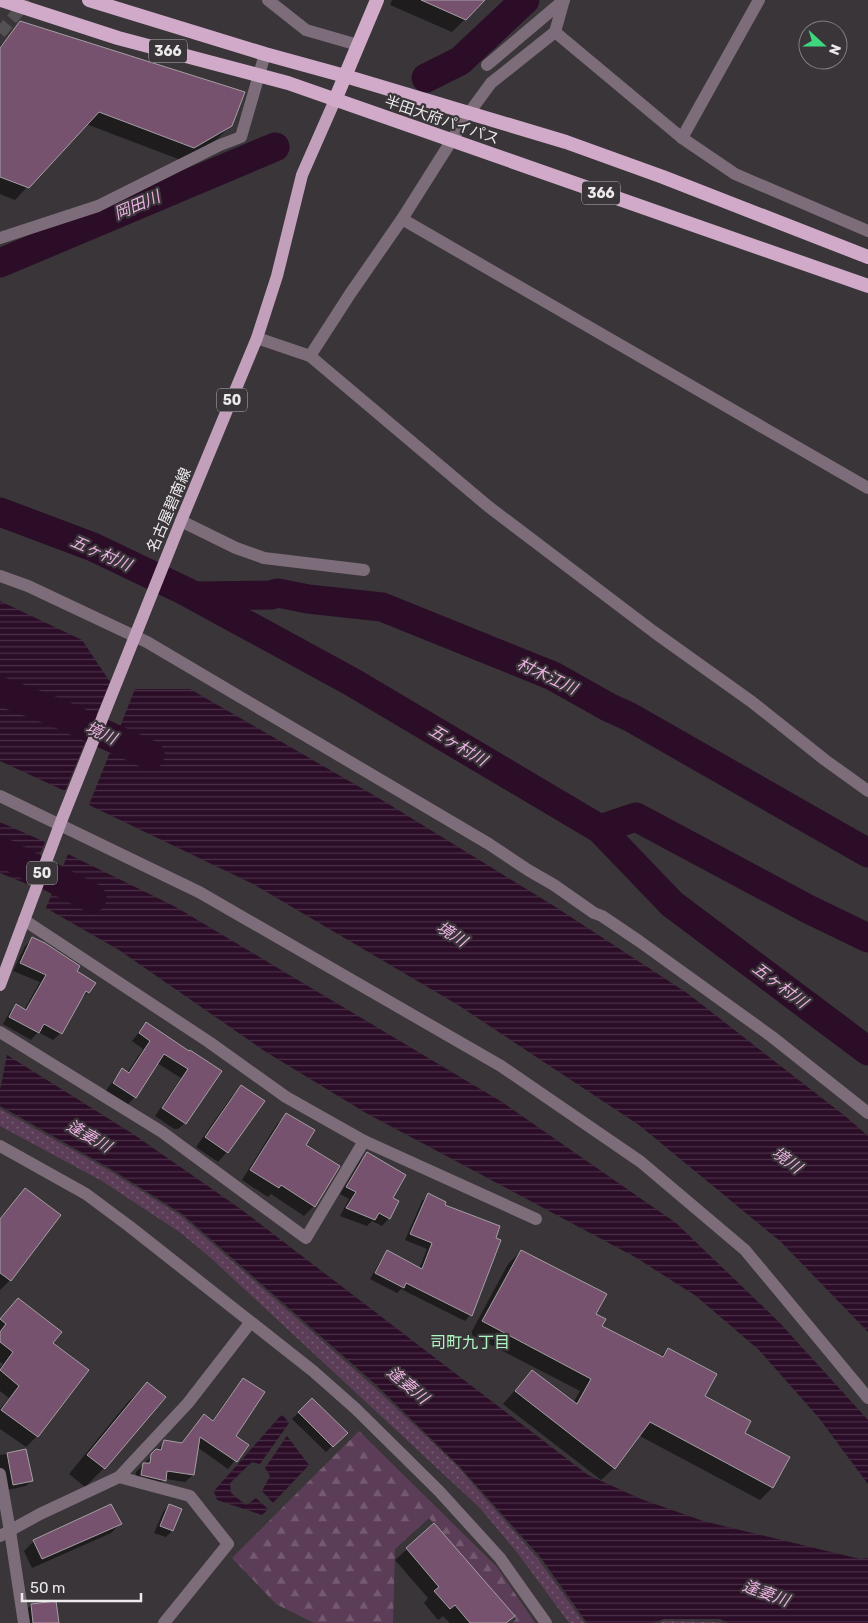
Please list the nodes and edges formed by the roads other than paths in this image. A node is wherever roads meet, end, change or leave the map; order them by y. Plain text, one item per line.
1 (1, 0) edge
2 (89, 0) edge
3 (268, 0) edge
4 (377, 0) edge
5 (564, 0) edge
6 (759, 0) edge
7 (555, 32) junction
8 (358, 45) junction
9 (265, 54) junction
10 (487, 65) dead end
11 (259, 76) junction
12 (345, 76) junction
13 (335, 100) junction
14 (469, 113) junction
15 (682, 138) junction
16 (452, 140) junction
17 (402, 218) junction
18 (868, 231) edge
19 (0, 238) edge
20 (868, 257) edge
21 (868, 286) edge
22 (257, 338) junction
23 (310, 356) junction
24 (868, 488) edge
25 (181, 521) junction
26 (364, 570) dead end
27 (0, 576) edge
28 (135, 636) junction
29 (868, 791) edge
30 (0, 796) edge
31 (59, 826) junction
32 (25, 916) junction
33 (0, 985) edge
34 (0, 1032) edge
35 (868, 1113) edge
36 (364, 1141) junction
37 (0, 1146) edge
38 (536, 1219) dead end
39 (250, 1323) junction
40 (868, 1398) edge
41 (0, 1474) edge
42 (119, 1477) junction
43 (5, 1534) edge
44 (24, 1623) edge
45 (164, 1623) edge
46 (546, 1623) edge

1 - 11 highway, 半田大府パイパス / 366
2 - 9 highway, 半田大府パイパス / 366
3 - 8 street
4 - 8 highway
5 - 7 street
5 - 10 street
6 - 15 street
7 - 14 street
7 - 15 street
8 - 12 highway
9 - 11 street
9 - 12 highway, 半田大府パイパス / 366
11 - 13 highway, 半田大府パイパス / 366
11 - 19 street
12 - 13 highway
12 - 14 highway, 半田大府パイパス / 366
13 - 16 highway, 半田大府パイパス / 366
13 - 22 main road, 名古屋碧南線 / 50
14 - 16 street
14 - 20 highway, 半田大府パイパス / 366
15 - 18 street
16 - 17 street
16 - 21 highway, 半田大府パイパス / 366
17 - 23 street
17 - 24 street
22 - 23 street
22 - 25 main road, 名古屋碧南線 / 50
23 - 29 street
25 - 26 street
25 - 28 main road, 名古屋碧南線 / 50
27 - 28 street
28 - 31 main road, 名古屋碧南線 / 50
28 - 35 street
30 - 31 street
31 - 32 main road, 名古屋碧南線 / 50
31 - 40 street
32 - 33 main road, 名古屋碧南線 / 50
32 - 36 street
34 - 36 street
36 - 38 street
37 - 39 street
39 - 42 street
39 - 46 street
41 - 43 street
42 - 43 street
42 - 45 street
43 - 44 street

